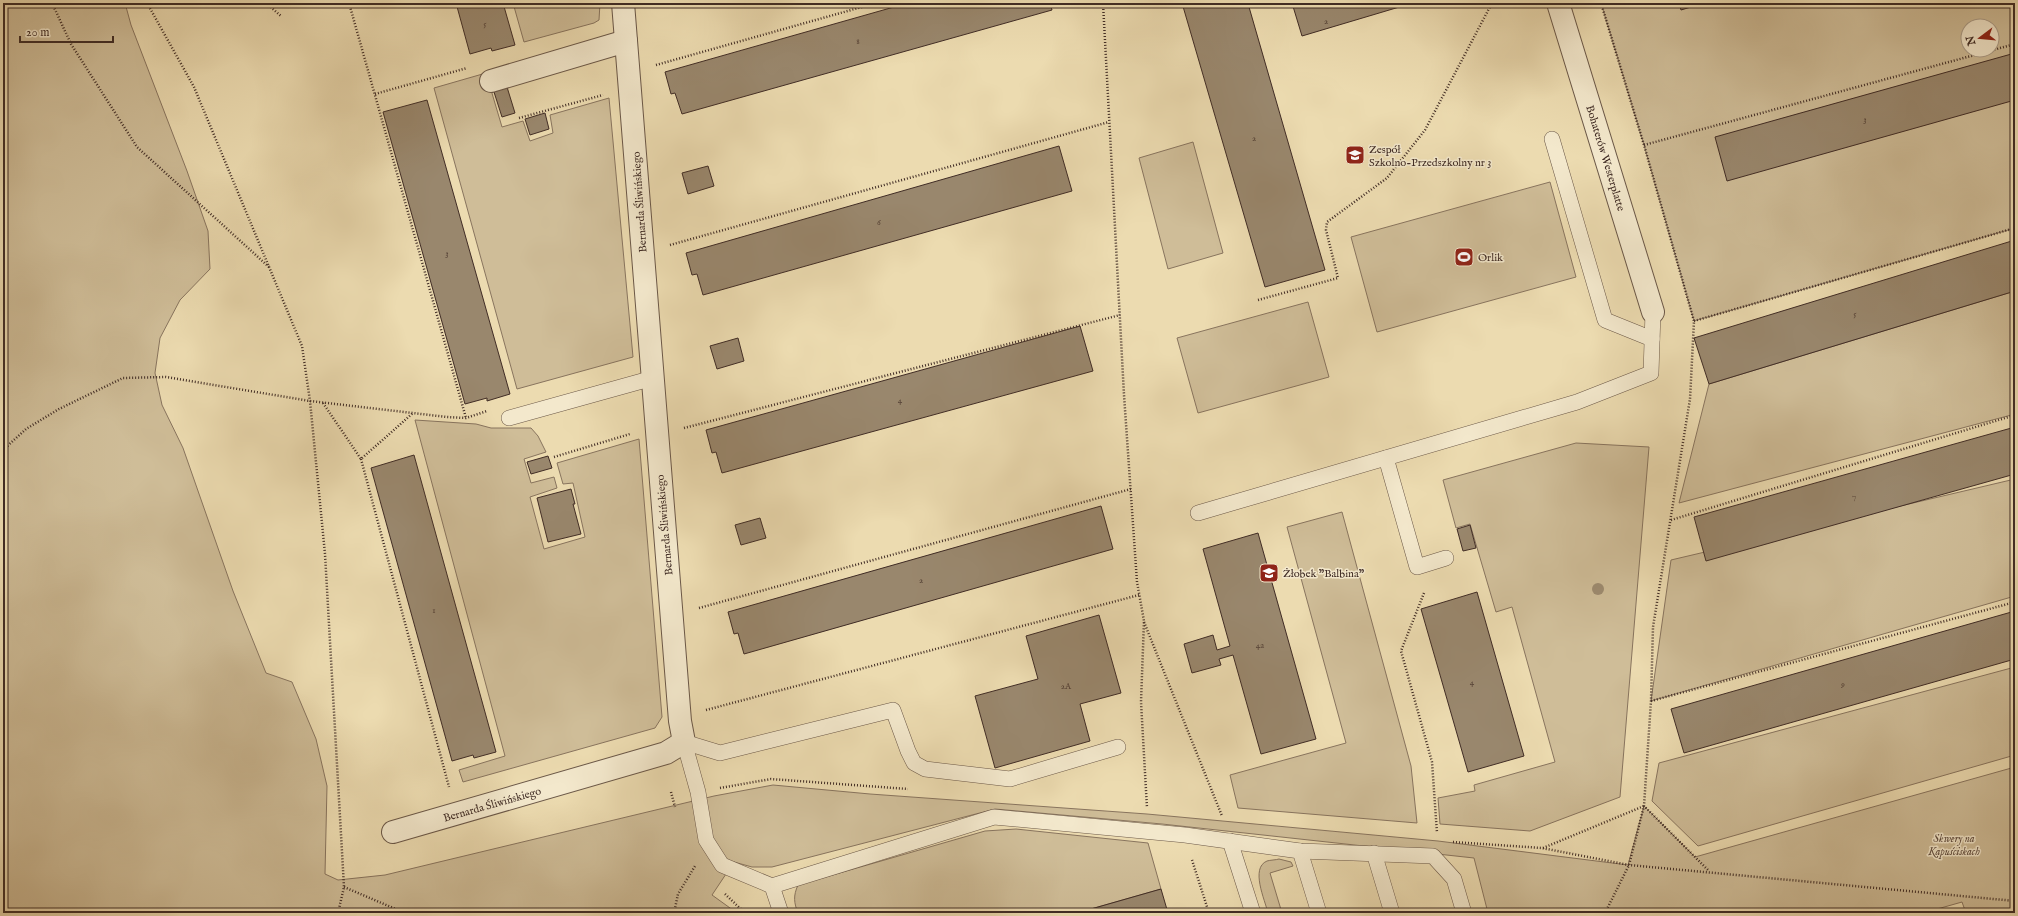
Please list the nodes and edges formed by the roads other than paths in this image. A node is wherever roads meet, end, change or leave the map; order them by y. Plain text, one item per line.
1 (623, 3) edge
2 (1558, 3) edge
3 (626, 41) junction
4 (491, 81) dead end
5 (1552, 139) dead end
6 (1653, 312) joint
7 (1652, 339) junction
8 (652, 378) junction
9 (509, 418) dead end
10 (1386, 458) junction
11 (1198, 513) dead end
12 (1446, 558) dead end
13 (684, 742) junction
14 (1118, 747) dead end
15 (393, 832) dead end
16 (1230, 841) junction
17 (1300, 851) junction
18 (1374, 853) junction
19 (772, 886) junction
20 (781, 913) edge
21 (1253, 913) edge
22 (1319, 913) edge
23 (1392, 913) edge
24 (1464, 913) edge

1 - 3 street, Bernarda Śliwińskiego
2 - 6 street, Bohaterów Westerplatte
3 - 4 street
3 - 8 street, Bernarda Śliwińskiego
5 - 7 lane
6 - 7 lane
7 - 10 lane
8 - 9 lane
8 - 13 street, Bernarda Śliwińskiego
10 - 11 lane
10 - 12 lane
13 - 14 lane
13 - 15 street, Bernarda Śliwińskiego
13 - 19 lane
16 - 17 lane
16 - 19 lane
16 - 21 lane
17 - 18 lane
17 - 22 lane
18 - 23 lane
18 - 24 lane
19 - 20 lane

